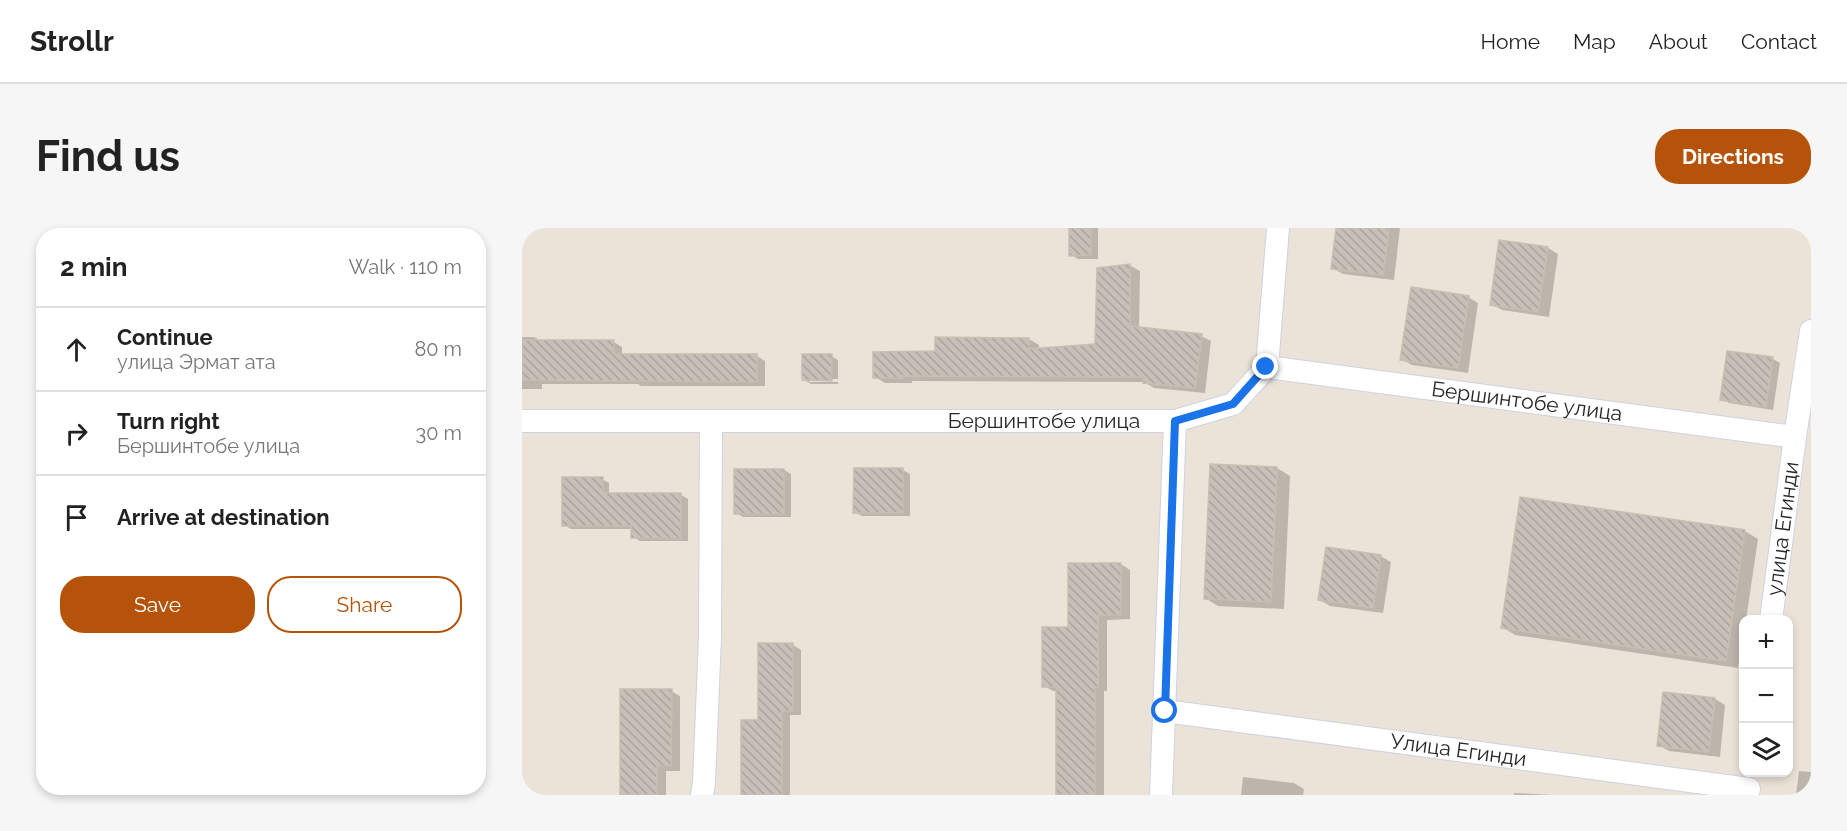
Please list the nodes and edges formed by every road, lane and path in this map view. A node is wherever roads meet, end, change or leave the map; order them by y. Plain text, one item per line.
1 (1278, 228) edge
2 (1811, 331) edge
3 (1266, 367) junction
4 (522, 421) edge
5 (711, 421) junction
6 (1175, 421) junction
7 (1795, 437) junction
8 (1772, 615) edge
9 (1165, 711) junction
10 (1750, 786) edge
11 (702, 795) edge
12 (1161, 795) edge

1 - 3 street
2 - 7 street, улица Егинди
3 - 6 street, Бершинтобе улица
3 - 7 street, Бершинтобе улица
4 - 5 street, Бершинтобе улица
5 - 6 street, Бершинтобе улица
5 - 11 street
6 - 9 street
7 - 8 street, улица Егинди
9 - 10 street, Улица Егинди
9 - 12 street

